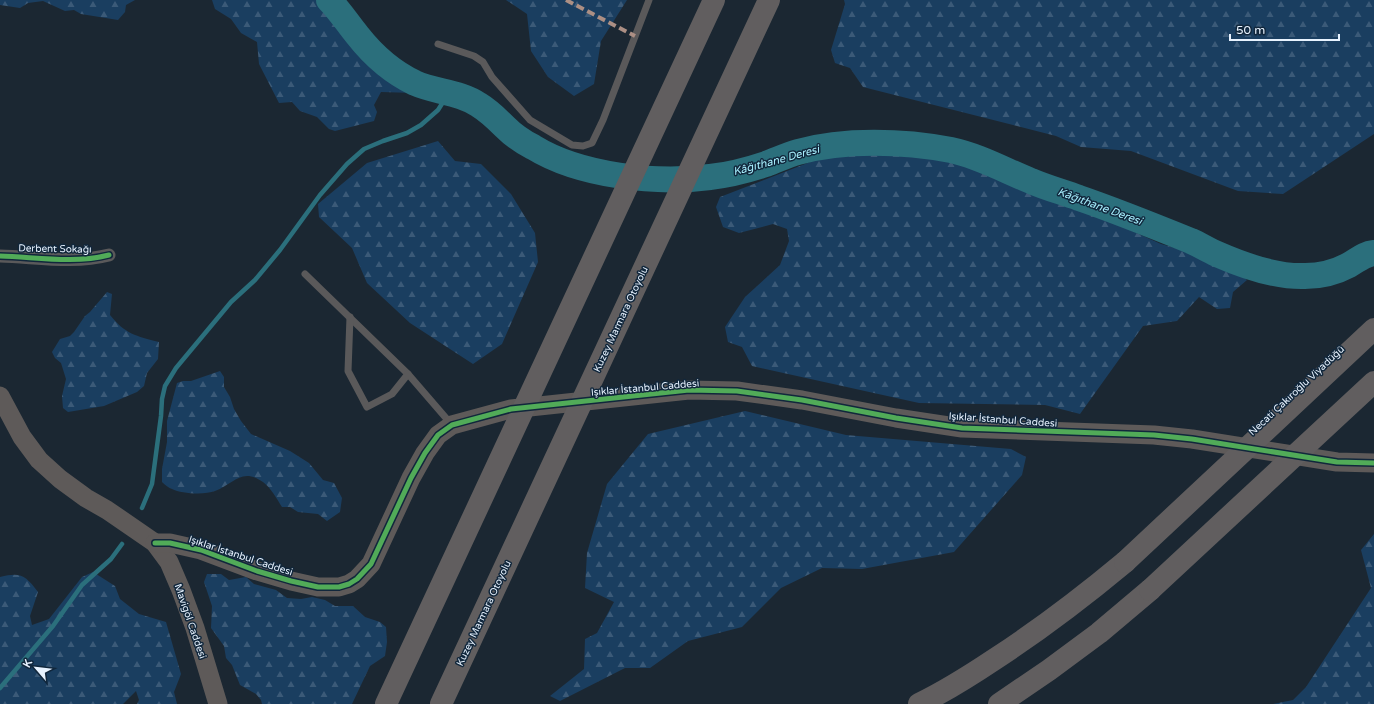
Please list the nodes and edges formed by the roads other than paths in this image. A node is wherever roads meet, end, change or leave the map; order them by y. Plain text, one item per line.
1 (648, 0) edge
2 (714, 0) edge
3 (769, 0) edge
4 (438, 44) dead end
5 (109, 255) dead end
6 (0, 256) edge
7 (305, 274) dead end
8 (350, 317) junction
9 (1374, 329) edge
10 (408, 374) junction
11 (1374, 382) edge
12 (0, 396) edge
13 (452, 425) junction
14 (1374, 463) edge
15 (155, 543) junction
16 (218, 704) edge
17 (386, 704) edge
18 (441, 704) edge
19 (919, 704) edge
20 (999, 704) edge

1 - 4 lane
2 - 17 highway, bridge
3 - 18 highway, Kuzey Marmara Otoyolu, bridge
5 - 6 street, Derbent Sokağı
7 - 8 lane
8 - 10 lane
8 - 10 lane
9 - 19 highway, Necati Çakıroğlu Viyadüğü, bridge
10 - 13 lane
11 - 20 highway, bridge
12 - 15 street
13 - 14 street, Işıklar İstanbul Caddesi
13 - 15 street, Işıklar İstanbul Caddesi
15 - 16 street, Mavigöl Caddesi

